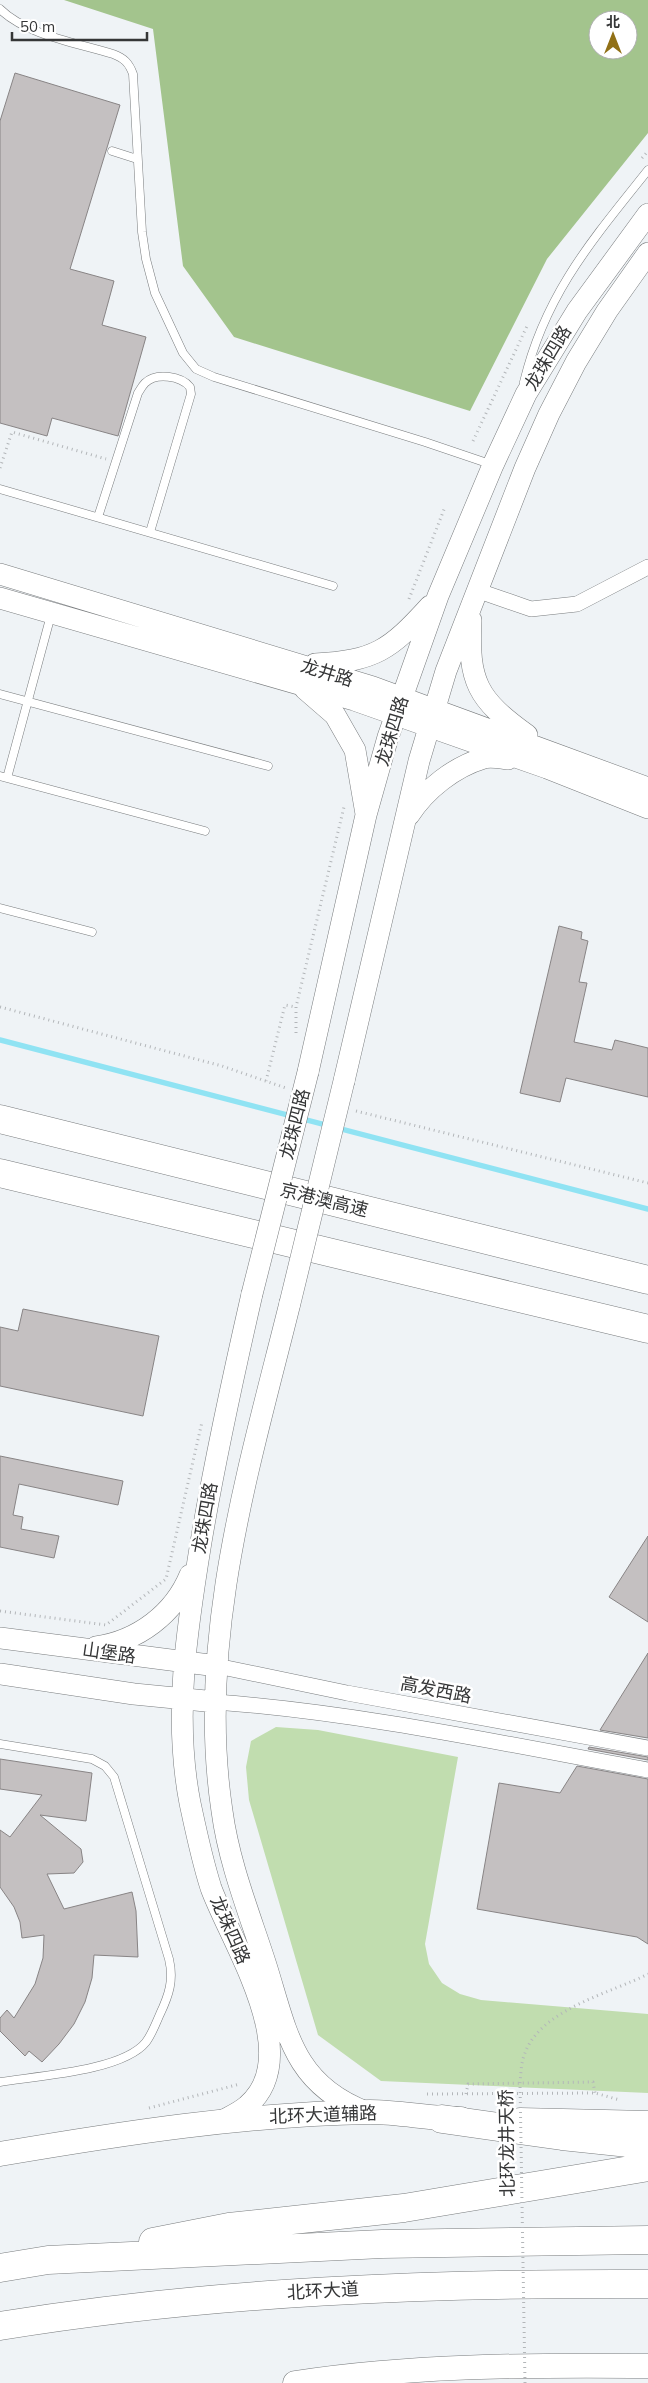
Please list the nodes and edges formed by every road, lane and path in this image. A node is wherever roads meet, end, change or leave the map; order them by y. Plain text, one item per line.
1 (0, 9) edge
2 (112, 151) dead end
3 (137, 159) junction
4 (648, 170) edge
5 (648, 214) edge
6 (648, 253) edge
7 (196, 369) junction
8 (186, 383) junction
9 (517, 412) junction
10 (116, 462) junction
11 (493, 465) junction
12 (0, 468) edge
13 (0, 489) edge
14 (444, 507) dead end
15 (98, 518) junction
16 (150, 532) junction
17 (648, 567) edge
18 (0, 574) edge
19 (333, 586) dead end
20 (476, 590) junction
21 (438, 596) junction
22 (0, 598) edge
23 (406, 604) dead end
24 (52, 613) junction
25 (301, 674) junction
26 (0, 694) edge
27 (28, 701) junction
28 (399, 706) junction
29 (431, 717) junction
30 (547, 759) junction
31 (268, 766) dead end
32 (4, 777) edge
33 (648, 788) edge
34 (347, 798) dead end
35 (648, 808) edge
36 (366, 815) junction
37 (206, 831) dead end
38 (402, 834) junction
39 (0, 908) edge
40 (92, 932) dead end
41 (296, 1007) junction
42 (296, 1036) dead end
43 (266, 1081) dead end
44 (0, 1119) edge
45 (0, 1173) edge
46 (648, 1280) edge
47 (648, 1329) edge
48 (204, 1413) dead end
49 (200, 1550) junction
50 (0, 1610) edge
51 (0, 1638) edge
52 (80, 1649) junction
53 (185, 1662) junction
54 (217, 1666) junction
55 (0, 1674) edge
56 (183, 1699) junction
57 (216, 1702) junction
58 (0, 1744) edge
59 (648, 1748) edge
60 (648, 1770) edge
61 (648, 1974) edge
62 (0, 2082) edge
63 (520, 2083) junction
64 (240, 2084) dead end
65 (595, 2093) junction
66 (420, 2094) dead end
67 (466, 2094) junction
68 (628, 2101) dead end
69 (142, 2109) dead end
70 (366, 2112) junction
71 (442, 2119) junction
72 (220, 2122) junction
73 (648, 2123) edge
74 (648, 2145) edge
75 (0, 2154) edge
76 (648, 2167) edge
77 (648, 2240) edge
78 (48, 2260) junction
79 (0, 2268) edge
80 (648, 2284) edge
81 (0, 2326) edge
82 (648, 2366) edge
83 (308, 2382) edge
84 (524, 2383) edge

1 - 3 lane
2 - 3 lane
3 - 7 lane
4 - 9 lane
5 - 9 main road, 龙珠四路
6 - 20 main road, 龙珠四路
7 - 8 lane
7 - 11 lane
8 - 10 lane
8 - 16 lane
9 - 11 main road, 龙珠四路
10 - 12 path
10 - 15 lane
11 - 21 main road, 龙珠四路
13 - 15 lane
14 - 23 path
15 - 16 lane
16 - 19 lane
17 - 20 street
18 - 25 main road, 龙井路
20 - 29 main road, 龙珠四路
20 - 30 main road
21 - 25 main road
21 - 28 main road, 龙珠四路
22 - 24 main road, 龙井路
24 - 25 main road, 龙井路
24 - 27 lane
25 - 28 main road, 龙井路
25 - 36 main road
26 - 27 lane
27 - 31 lane
27 - 32 lane
28 - 29 main road, 龙井路
28 - 36 main road, 龙珠四路
29 - 30 main road, 龙井路
29 - 38 main road, 龙珠四路
30 - 33 main road, 龙井路
30 - 35 main road, 龙井路
30 - 38 main road
32 - 37 lane
34 - 41 path
36 - 49 main road, 龙珠四路, bridge
38 - 54 main road, 龙珠四路, bridge
39 - 40 lane
41 - 42 path
41 - 43 path
44 - 46 highway, 京港澳高速
45 - 47 highway
48 - 50 path
49 - 52 main road
49 - 53 main road, 龙珠四路
51 - 52 main road, 山堡路
52 - 53 main road, 山堡路
53 - 54 main road, 山堡路
53 - 56 main road, 龙珠四路
54 - 57 main road, 龙珠四路
54 - 59 street, 高发西路
55 - 56 main road
56 - 57 main road
56 - 72 main road, 龙珠四路
57 - 60 street
57 - 70 main road, 龙珠四路
58 - 62 lane
61 - 63 path, 北环龙井天桥, bridge
63 - 65 path
63 - 67 path
63 - 84 path, 北环龙井天桥, bridge
64 - 69 path
65 - 67 path
65 - 68 path
66 - 67 path
70 - 71 main road, 北环大道辅路
70 - 72 main road, 北环大道辅路
71 - 73 main road, 北环大道辅路
71 - 74 highway
72 - 75 main road, 北环大道辅路
76 - 78 highway
77 - 78 highway
78 - 79 highway
80 - 81 highway, 北环大道
82 - 83 main road

